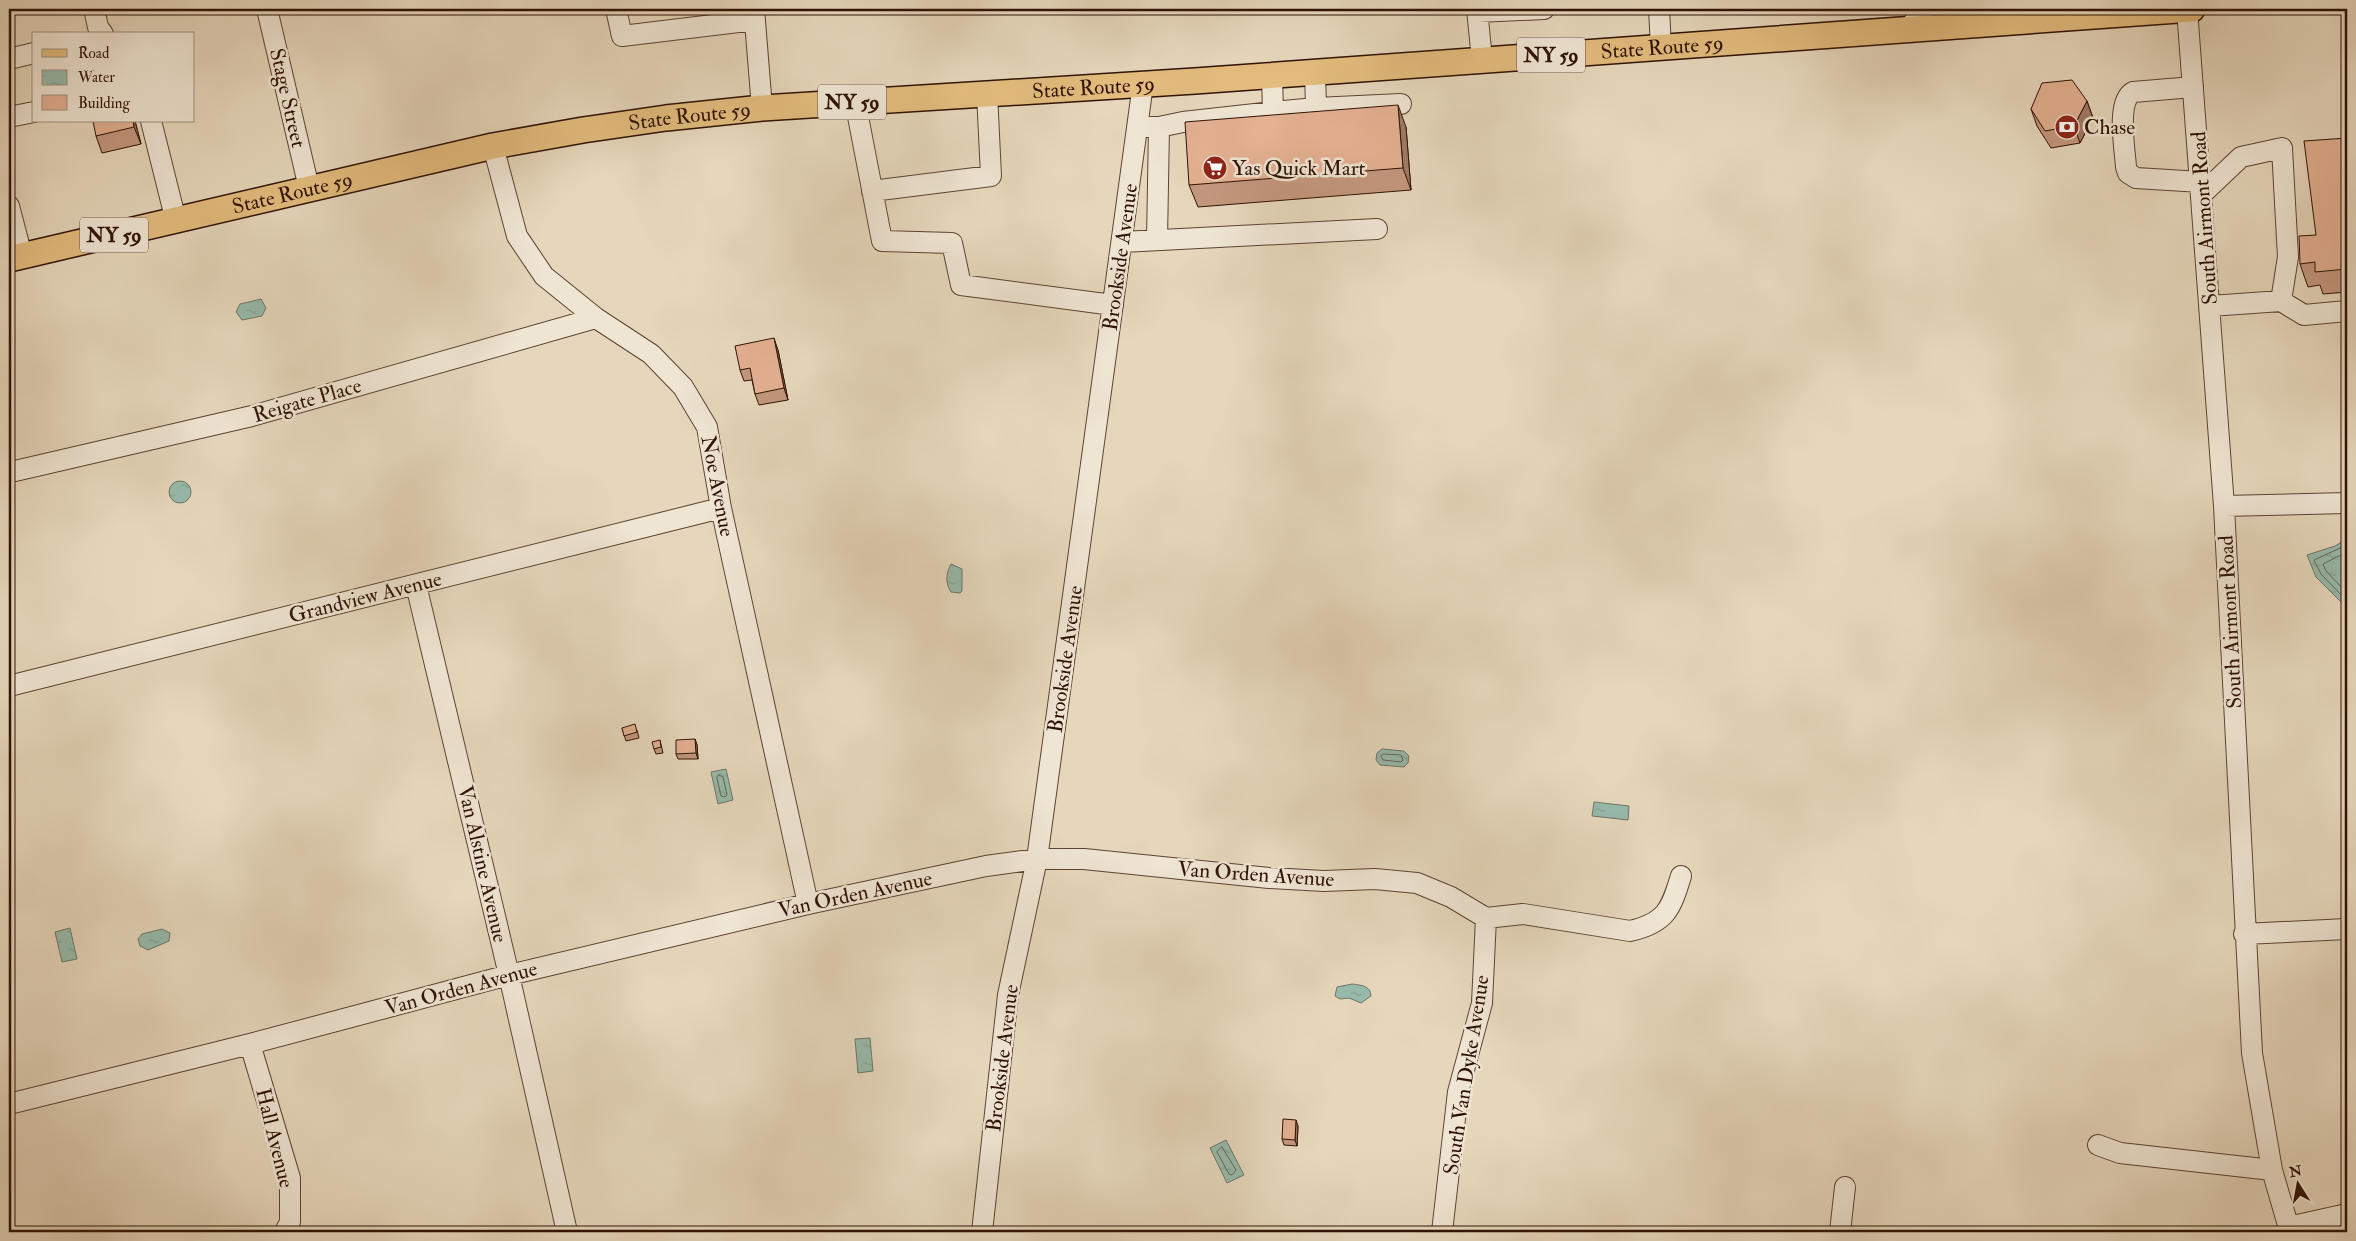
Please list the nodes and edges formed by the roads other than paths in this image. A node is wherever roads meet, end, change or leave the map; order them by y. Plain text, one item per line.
1 (94, 9) edge
2 (267, 9) edge
3 (616, 9) edge
4 (1544, 9) edge
5 (1659, 9) edge
6 (1925, 9) edge
7 (2187, 9) edge
8 (2192, 9) edge
9 (1478, 10) edge
10 (2064, 13) edge
11 (755, 14) edge
12 (1980, 16) edge
13 (1908, 29) junction
14 (102, 32) edge
15 (1661, 47) junction
16 (32, 53) edge
17 (9, 59) edge
18 (1482, 60) junction
19 (1315, 72) junction
20 (1272, 75) junction
21 (1144, 84) junction
22 (2193, 87) junction
23 (987, 93) junction
24 (855, 102) junction
25 (1401, 104) dead end
26 (762, 108) junction
27 (1316, 108) junction
28 (32, 112) edge
29 (1273, 112) junction
30 (9, 117) edge
31 (151, 122) edge
32 (1138, 127) junction
33 (1159, 127) junction
34 (493, 146) junction
35 (308, 188) junction
36 (2201, 188) junction
37 (872, 191) junction
38 (9, 206) edge
39 (176, 221) junction
40 (1377, 229) dead end
41 (1157, 240) junction
42 (1122, 242) junction
43 (15, 258) edge
44 (2281, 301) junction
45 (1113, 305) junction
46 (2210, 306) junction
47 (2347, 311) edge
48 (596, 318) junction
49 (15, 471) dead end
50 (2347, 503) edge
51 (2224, 506) junction
52 (721, 508) junction
53 (416, 585) junction
54 (9, 686) edge
55 (1037, 859) junction
56 (1681, 876) dead end
57 (808, 904) junction
58 (1486, 918) junction
59 (2347, 929) edge
60 (2244, 934) junction
61 (509, 975) junction
62 (250, 1044) junction
63 (9, 1104) edge
64 (2098, 1145) dead end
65 (2272, 1170) junction
66 (1845, 1187) dead end
67 (2347, 1214) edge
68 (2289, 1230) edge
69 (285, 1232) edge
70 (567, 1232) edge
71 (982, 1232) edge
72 (1442, 1232) edge
73 (1840, 1232) edge

1 - 14 street
2 - 35 street, Stage Street
3 - 11 street
4 - 9 street
5 - 15 street
6 - 13 street
7 - 8 main road, State Route 59 / NY 59
7 - 10 main road, State Route 59 / NY 59
7 - 22 street, South Airmont Road
9 - 18 street
10 - 12 main road, State Route 59 / NY 59
11 - 26 street
12 - 13 main road, State Route 59 / NY 59
13 - 15 main road, State Route 59 / NY 59
15 - 18 main road, State Route 59 / NY 59
16 - 17 street
18 - 19 main road, State Route 59 / NY 59
19 - 20 main road, State Route 59 / NY 59
19 - 27 street
20 - 21 main road, State Route 59 / NY 59
20 - 29 street
21 - 23 main road, State Route 59 / NY 59
21 - 32 street, Brookside Avenue
22 - 36 street, South Airmont Road
22 - 36 street
23 - 24 main road, State Route 59 / NY 59
23 - 37 street
24 - 26 main road, State Route 59 / NY 59
24 - 37 street
25 - 27 street
26 - 34 main road, State Route 59 / NY 59
27 - 29 street
28 - 30 street
29 - 33 street
31 - 39 street
32 - 33 street
32 - 42 street, Brookside Avenue
33 - 41 street
34 - 35 main road, State Route 59 / NY 59
34 - 48 street, Noe Avenue
35 - 39 main road, State Route 59 / NY 59
36 - 44 street
36 - 46 street, South Airmont Road
37 - 45 street
38 - 43 street
39 - 43 main road, State Route 59 / NY 59
40 - 41 street
41 - 42 street
42 - 45 street, Brookside Avenue
44 - 46 street
44 - 47 street
45 - 55 street, Brookside Avenue
46 - 51 street, South Airmont Road
48 - 49 street, Reigate Place
48 - 52 street, Noe Avenue
50 - 51 street
51 - 60 street, South Airmont Road
52 - 53 street, Grandview Avenue
52 - 57 street, Noe Avenue
53 - 54 street, Grandview Avenue
53 - 61 street, Van Alstine Avenue
55 - 57 street, Van Orden Avenue
55 - 58 street, Van Orden Avenue
55 - 71 street, Brookside Avenue
56 - 58 street
57 - 61 street, Van Orden Avenue
58 - 72 street, South Van Dyke Avenue
59 - 60 street
60 - 65 street, South Airmont Road
61 - 62 street, Van Orden Avenue
61 - 70 street, Van Alstine Avenue
62 - 63 street, Van Orden Avenue
62 - 69 street, Hall Avenue
64 - 65 street
65 - 68 street, South Airmont Road
66 - 73 street
67 - 68 street

